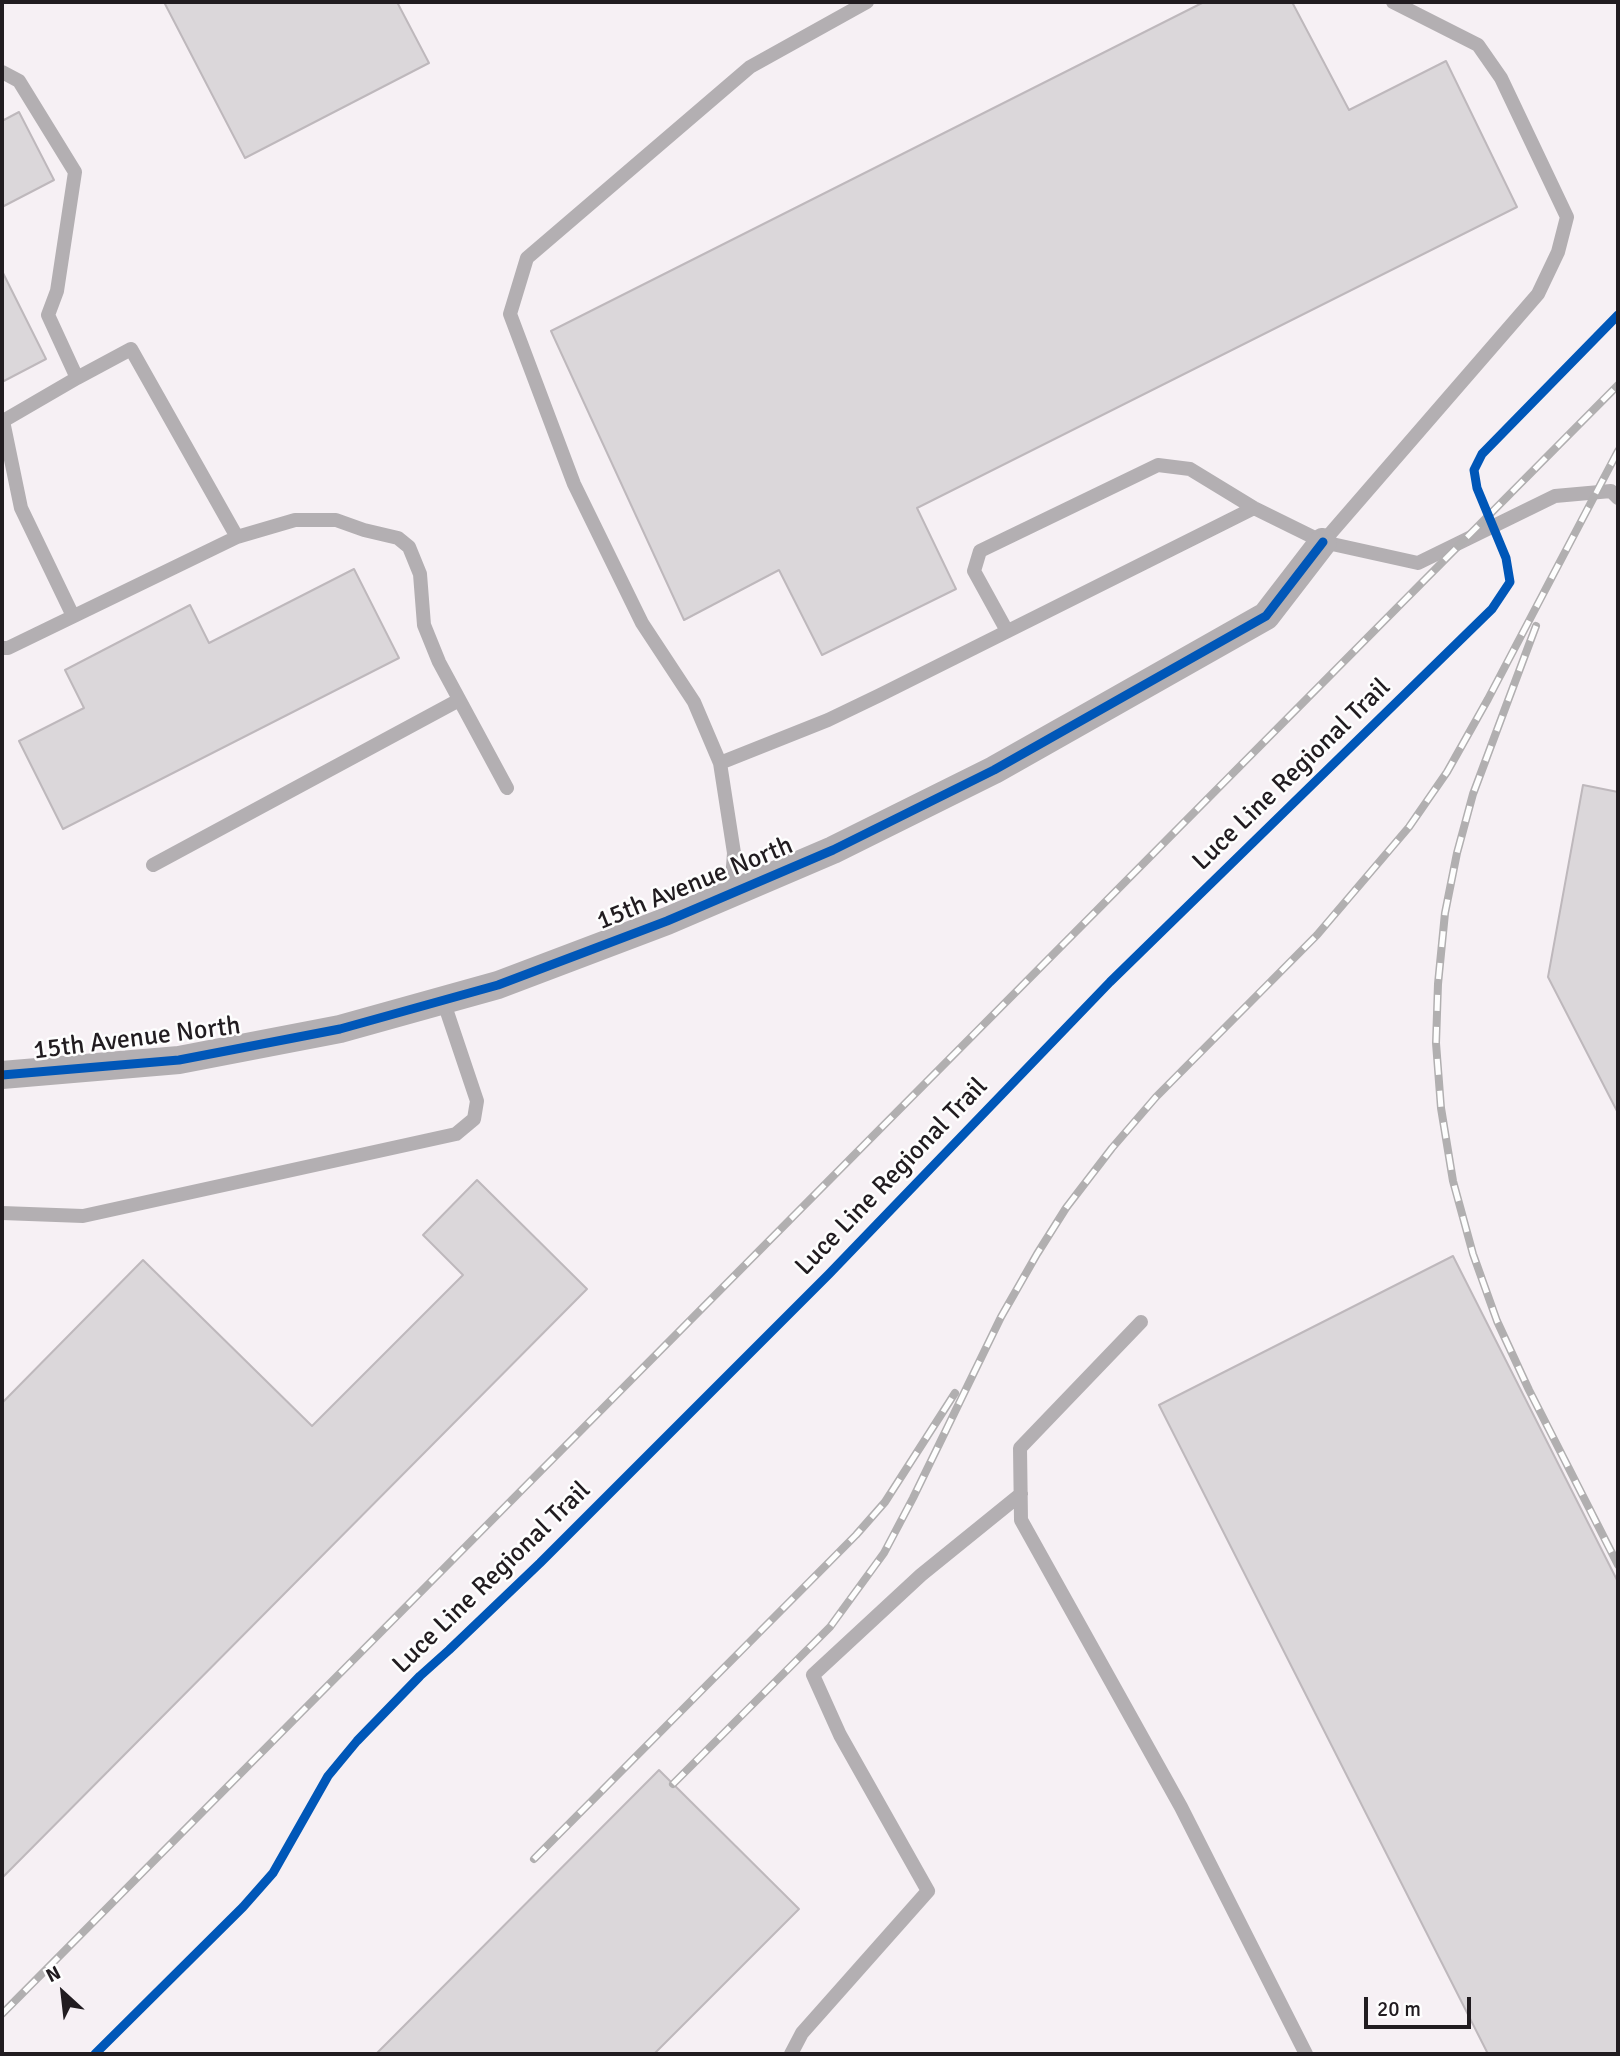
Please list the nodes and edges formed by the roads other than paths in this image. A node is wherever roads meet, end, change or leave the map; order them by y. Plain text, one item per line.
1 (867, 2) edge
2 (1394, 2) edge
3 (2, 72) edge
4 (77, 378) junction
5 (1618, 498) edge
6 (1254, 508) junction
7 (237, 537) junction
8 (1323, 542) junction
9 (74, 616) junction
10 (1007, 631) junction
11 (2, 649) edge
12 (459, 700) junction
13 (720, 763) junction
14 (507, 788) dead end
15 (153, 865) dead end
16 (731, 894) junction
17 (443, 1000) junction
18 (2, 1075) edge
19 (2, 1213) edge
20 (1141, 1322) dead end
21 (1021, 1494) junction
22 (791, 2054) edge
23 (1306, 2054) edge

1 - 13 lane
2 - 8 lane
3 - 4 lane
4 - 7 lane
4 - 9 lane
5 - 8 lane
6 - 8 lane
6 - 10 lane
6 - 10 lane
7 - 9 lane
7 - 12 lane
8 - 16 street, 15th Avenue North
9 - 11 lane
10 - 13 lane
12 - 14 lane
12 - 15 lane
13 - 16 lane
16 - 17 street, 15th Avenue North
17 - 18 street, 15th Avenue North
17 - 19 lane
20 - 21 lane
21 - 22 lane
21 - 23 lane

